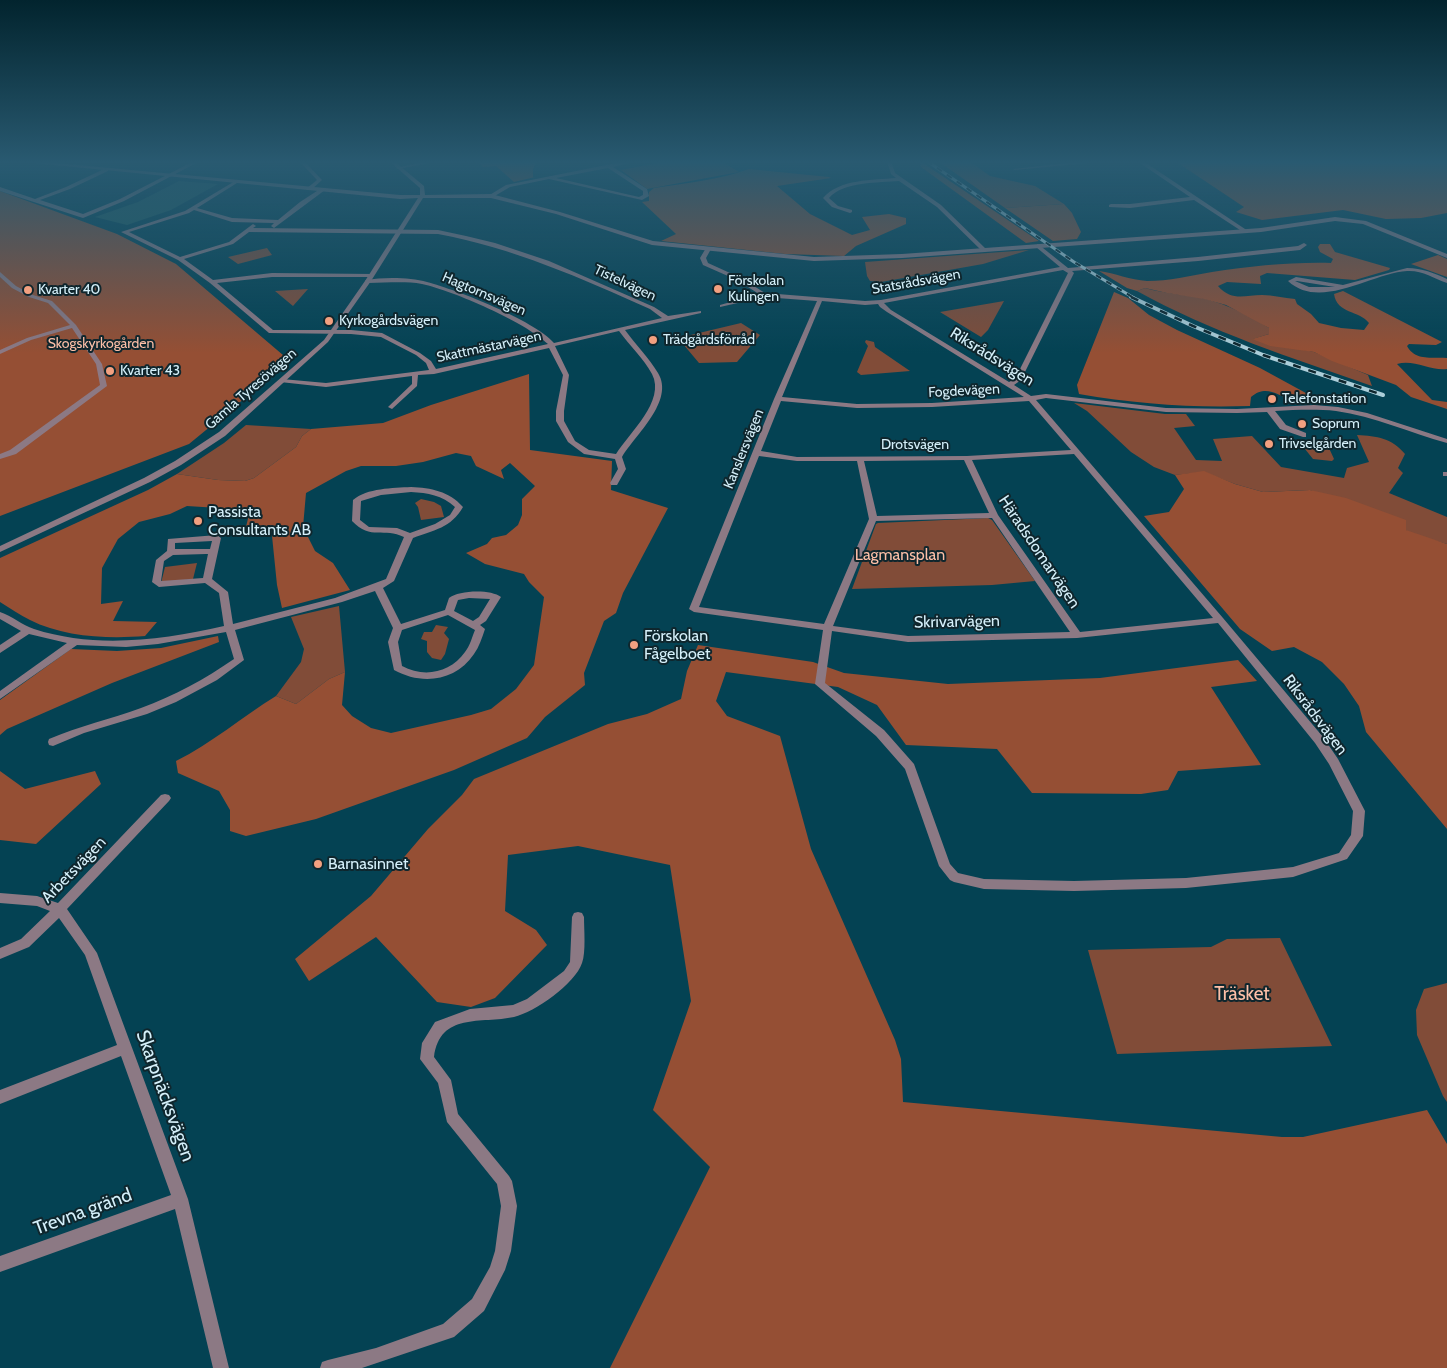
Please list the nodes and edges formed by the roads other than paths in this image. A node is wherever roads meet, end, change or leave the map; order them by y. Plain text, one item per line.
1 (145, 225) edge
2 (254, 225) edge
3 (276, 225) edge
4 (402, 225) edge
5 (594, 225) edge
6 (958, 225) edge
7 (1235, 225) edge
8 (1301, 225) edge
9 (1371, 225) edge
10 (248, 230) junction
11 (270, 230) junction
12 (1245, 231) junction
13 (397, 232) junction
14 (1304, 245) dead end
15 (1038, 246) junction
16 (708, 250) junction
17 (984, 250) junction
18 (1447, 256) edge
19 (180, 259) junction
20 (1066, 269) junction
21 (0, 274) edge
22 (369, 278) junction
23 (1447, 281) edge
24 (212, 282) junction
25 (1343, 288) junction
26 (764, 295) junction
27 (820, 300) junction
28 (881, 302) junction
29 (722, 306) dead end
30 (699, 312) dead end
31 (666, 318) junction
32 (74, 326) junction
33 (621, 329) junction
34 (334, 332) junction
35 (552, 346) junction
36 (0, 352) edge
37 (434, 372) junction
38 (415, 375) junction
39 (282, 381) junction
40 (1009, 385) junction
41 (1029, 398) junction
42 (778, 399) junction
43 (392, 407) dead end
44 (1270, 410) junction
45 (1303, 435) dead end
46 (1447, 441) edge
47 (1075, 452) junction
48 (756, 453) junction
49 (0, 457) edge
50 (618, 457) junction
51 (860, 458) junction
52 (967, 458) junction
53 (614, 483) dead end
54 (994, 515) junction
55 (873, 519) junction
56 (409, 536) junction
57 (0, 549) edge
58 (170, 552) junction
59 (213, 553) junction
60 (207, 580) junction
61 (378, 587) junction
62 (694, 608) joint
63 (449, 612) junction
64 (0, 615) edge
65 (1220, 620) junction
66 (474, 625) junction
67 (230, 628) junction
68 (398, 628) junction
69 (828, 628) junction
70 (28, 630) junction
71 (1077, 635) junction
72 (76, 641) junction
73 (0, 650) edge
74 (0, 696) edge
75 (53, 742) dead end
76 (165, 798) dead end
77 (0, 898) edge
78 (60, 909) junction
79 (578, 917) dead end
80 (0, 954) edge
81 (126, 1048) junction
82 (0, 1097) edge
83 (180, 1198) junction
84 (0, 1264) edge
85 (221, 1368) edge
86 (328, 1368) edge

1 - 19 street
2 - 10 street
3 - 11 street
4 - 13 street, Gamla Tyresövägen
5 - 16 street
6 - 17 street
7 - 12 street
8 - 12 street
9 - 18 street
10 - 11 street, Tistelvägen
10 - 19 street
11 - 13 street, Tistelvägen
12 - 15 street
13 - 22 street, Gamla Tyresövägen
13 - 31 street, Tistelvägen
14 - 20 street, Statsrådsvägen
15 - 17 street
15 - 20 street
16 - 17 street
16 - 26 street, Statsrådsvägen
19 - 24 street
20 - 28 street, Statsrådsvägen
20 - 40 street
21 - 32 street
22 - 24 street, Hagtornsvägen
22 - 34 street, Gamla Tyresövägen
22 - 35 street, Hagtornsvägen
23 - 25 street
24 - 34 street
25 - 25 street
26 - 27 street, Statsrådsvägen
26 - 29 street
27 - 28 street, Statsrådsvägen
27 - 42 street, Kanslersvägen
28 - 40 street, Riksrådsvägen
30 - 31 street, Skattmästarvägen
31 - 33 street, Skattmästarvägen
32 - 36 street
32 - 49 street
33 - 35 street, Skattmästarvägen
33 - 50 street
34 - 37 street
34 - 39 street, Gamla Tyresövägen
35 - 37 street, Skattmästarvägen
35 - 50 street, Hagtornsvägen
37 - 38 street, Skattmästarvägen
38 - 39 street, Skattmästarvägen
38 - 43 street
39 - 57 street, Gamla Tyresövägen
40 - 41 street, Riksrådsvägen
41 - 42 street, Fogdevägen
41 - 44 street, Fogdevägen
41 - 47 street, Riksrådsvägen
42 - 48 street, Kanslersvägen
44 - 45 street
44 - 46 street, Fogdevägen
47 - 52 street, Drotsvägen
47 - 65 street, Riksrådsvägen
48 - 51 street, Drotsvägen
48 - 62 street, Kanslersvägen
50 - 53 street
51 - 52 street, Drotsvägen
51 - 55 street
52 - 54 street, Häradsdomarvägen
54 - 55 street
54 - 71 street, Häradsdomarvägen
55 - 69 street
56 - 56 street
56 - 61 street
58 - 59 street
58 - 59 street
58 - 60 street
59 - 60 street
60 - 67 street
61 - 67 street
61 - 68 street
62 - 69 street, Skrivarvägen
63 - 66 street
63 - 66 street
63 - 68 street
64 - 70 street
65 - 69 street, Riksrådsvägen
65 - 71 street, Skrivarvägen
66 - 68 street
67 - 72 street
67 - 75 street
69 - 71 street, Skrivarvägen
70 - 72 street
70 - 73 street
72 - 74 street
76 - 78 street, Arbetsvägen
77 - 78 street
78 - 80 street, Arbetsvägen
78 - 81 street, Skarpnäcksvägen
79 - 86 street
81 - 82 street
81 - 83 street, Skarpnäcksvägen
83 - 84 street, Trevna gränd
83 - 85 street, Skarpnäcksvägen

